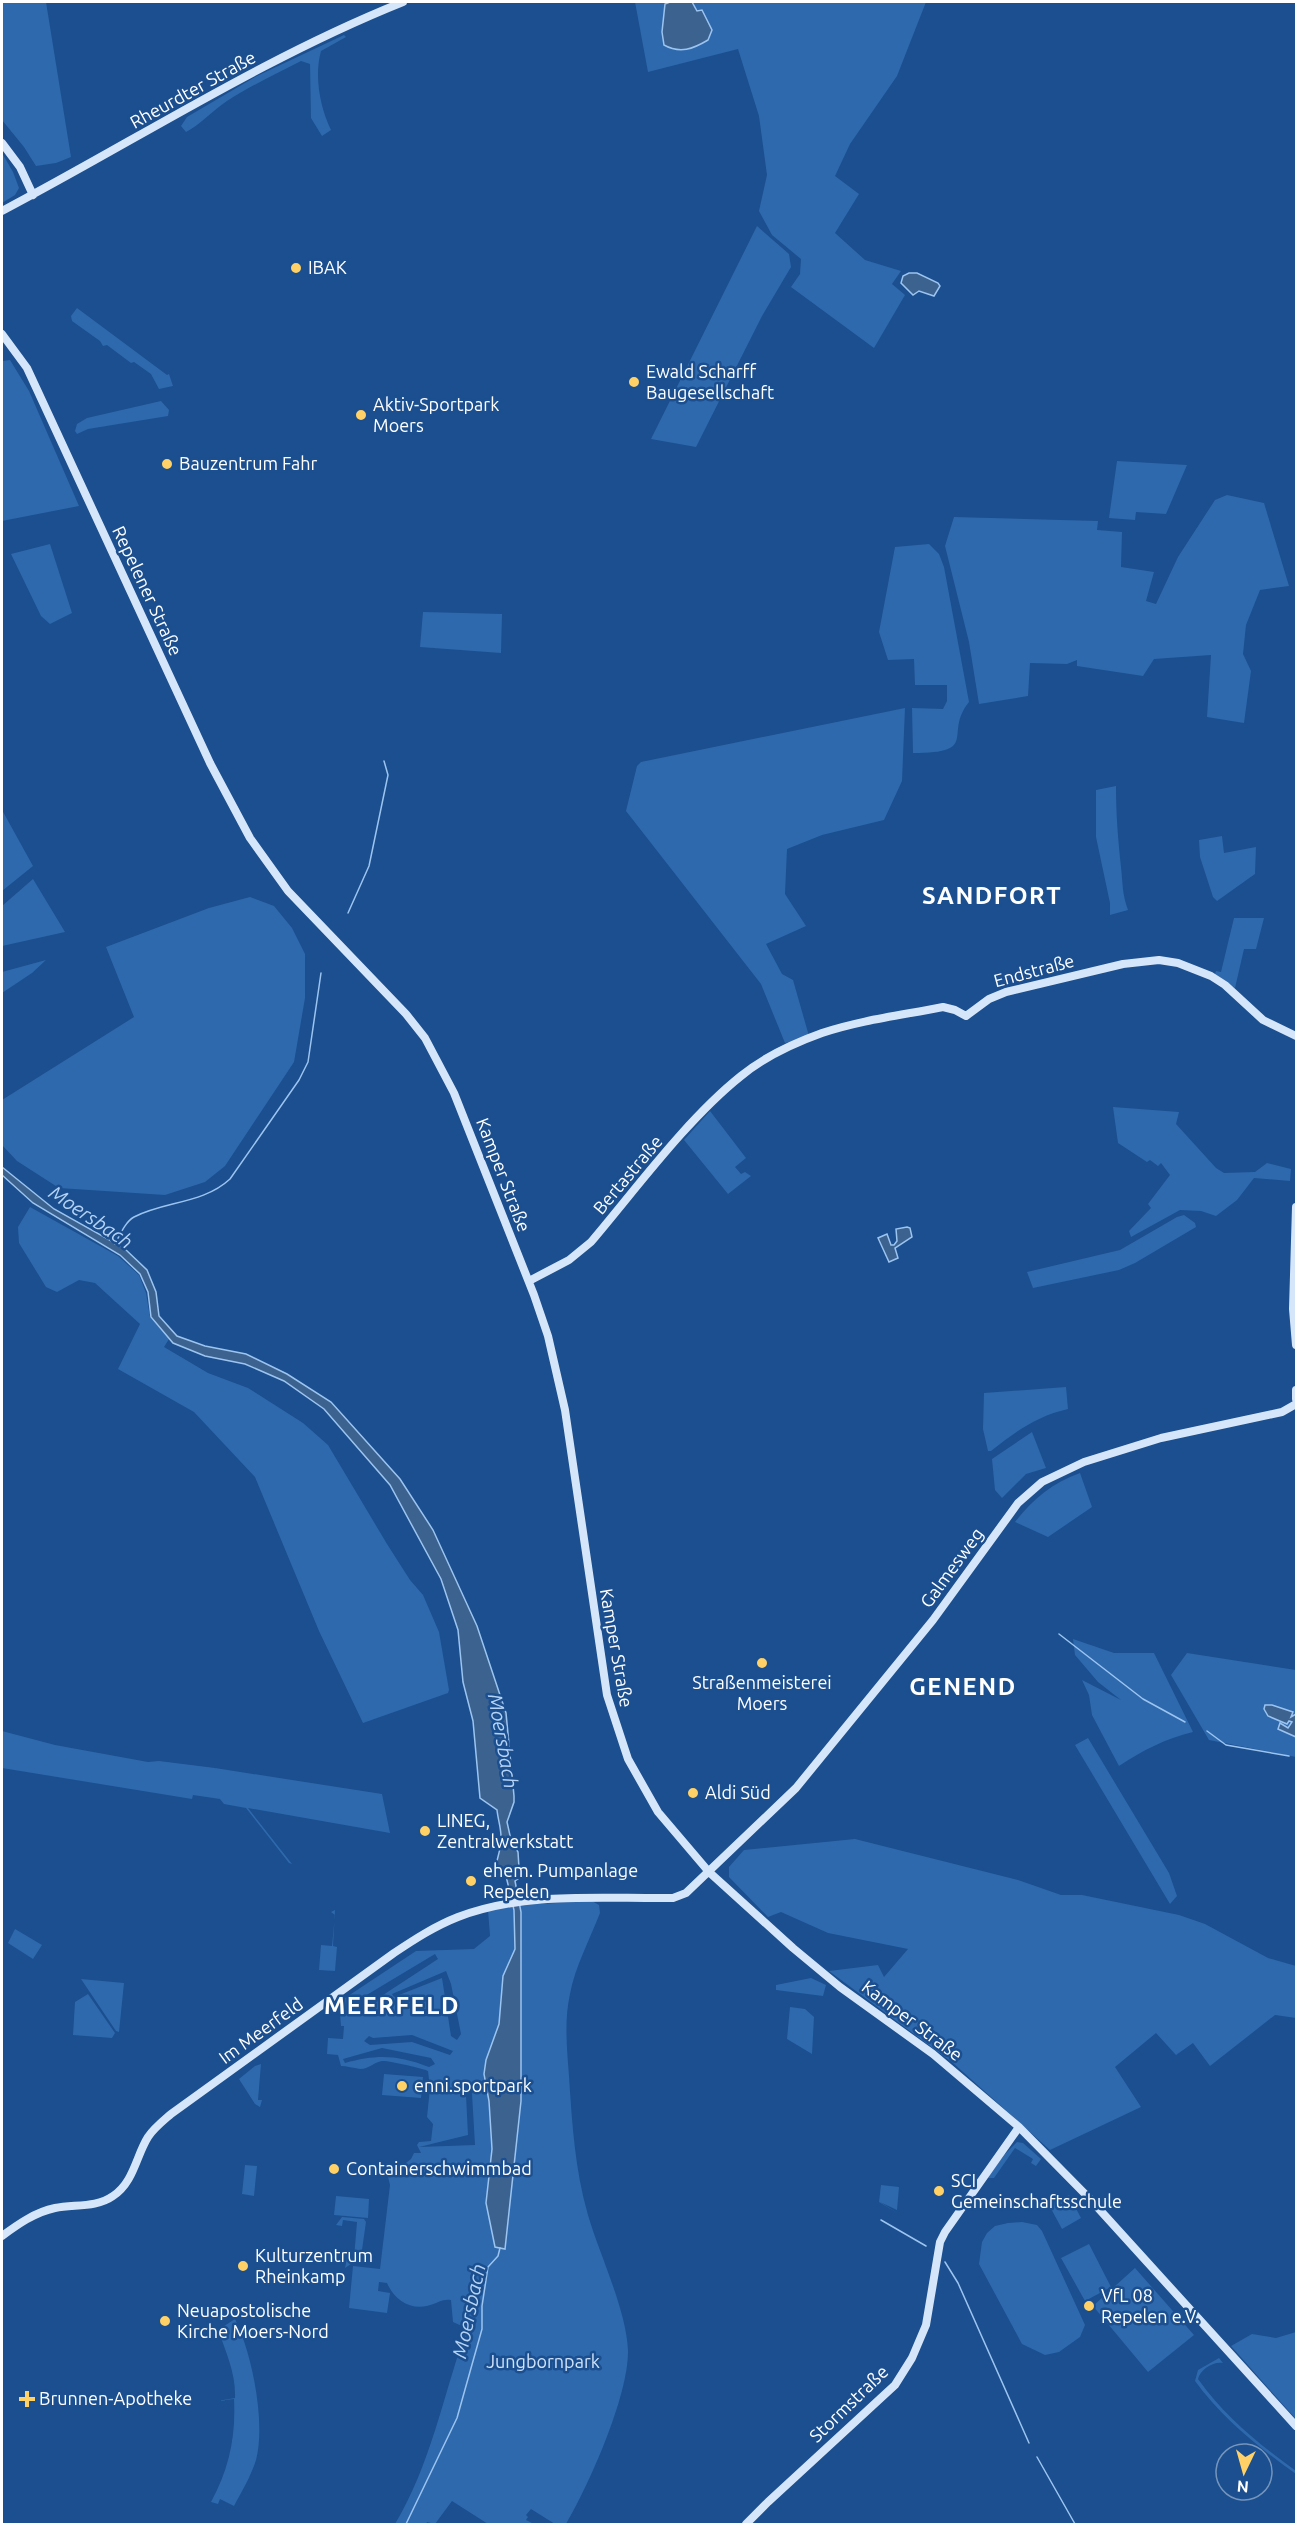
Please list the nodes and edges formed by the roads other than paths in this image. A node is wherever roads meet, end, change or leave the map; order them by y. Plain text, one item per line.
1 (403, 2) edge
2 (2, 143) edge
3 (33, 195) junction
4 (2, 211) edge
5 (2, 334) edge
6 (264, 862) joint
7 (1296, 1036) edge
8 (741, 1075) joint
9 (1296, 1207) edge
10 (529, 1281) junction
11 (1296, 1345) edge
12 (1296, 1390) edge
13 (1296, 1399) edge
14 (1296, 1404) edge
15 (709, 1872) junction
16 (1019, 2127) junction
17 (2, 2236) edge
18 (1296, 2426) edge
19 (746, 2524) edge

1 - 3 street, Rheurdter Straße
2 - 3 street
3 - 4 street, Rheurdter Straße
5 - 6 street, Repelener Straße
6 - 10 street, Kamper Straße
7 - 8 street, Endstraße
8 - 10 street, Bertastraße
9 - 11 street
10 - 15 street, Kamper Straße
12 - 13 street
14 - 15 street, Galmesweg
15 - 16 street, Kamper Straße
15 - 17 street, Im Meerfeld
16 - 18 street, Kamper Straße
16 - 19 street, Stormstraße

